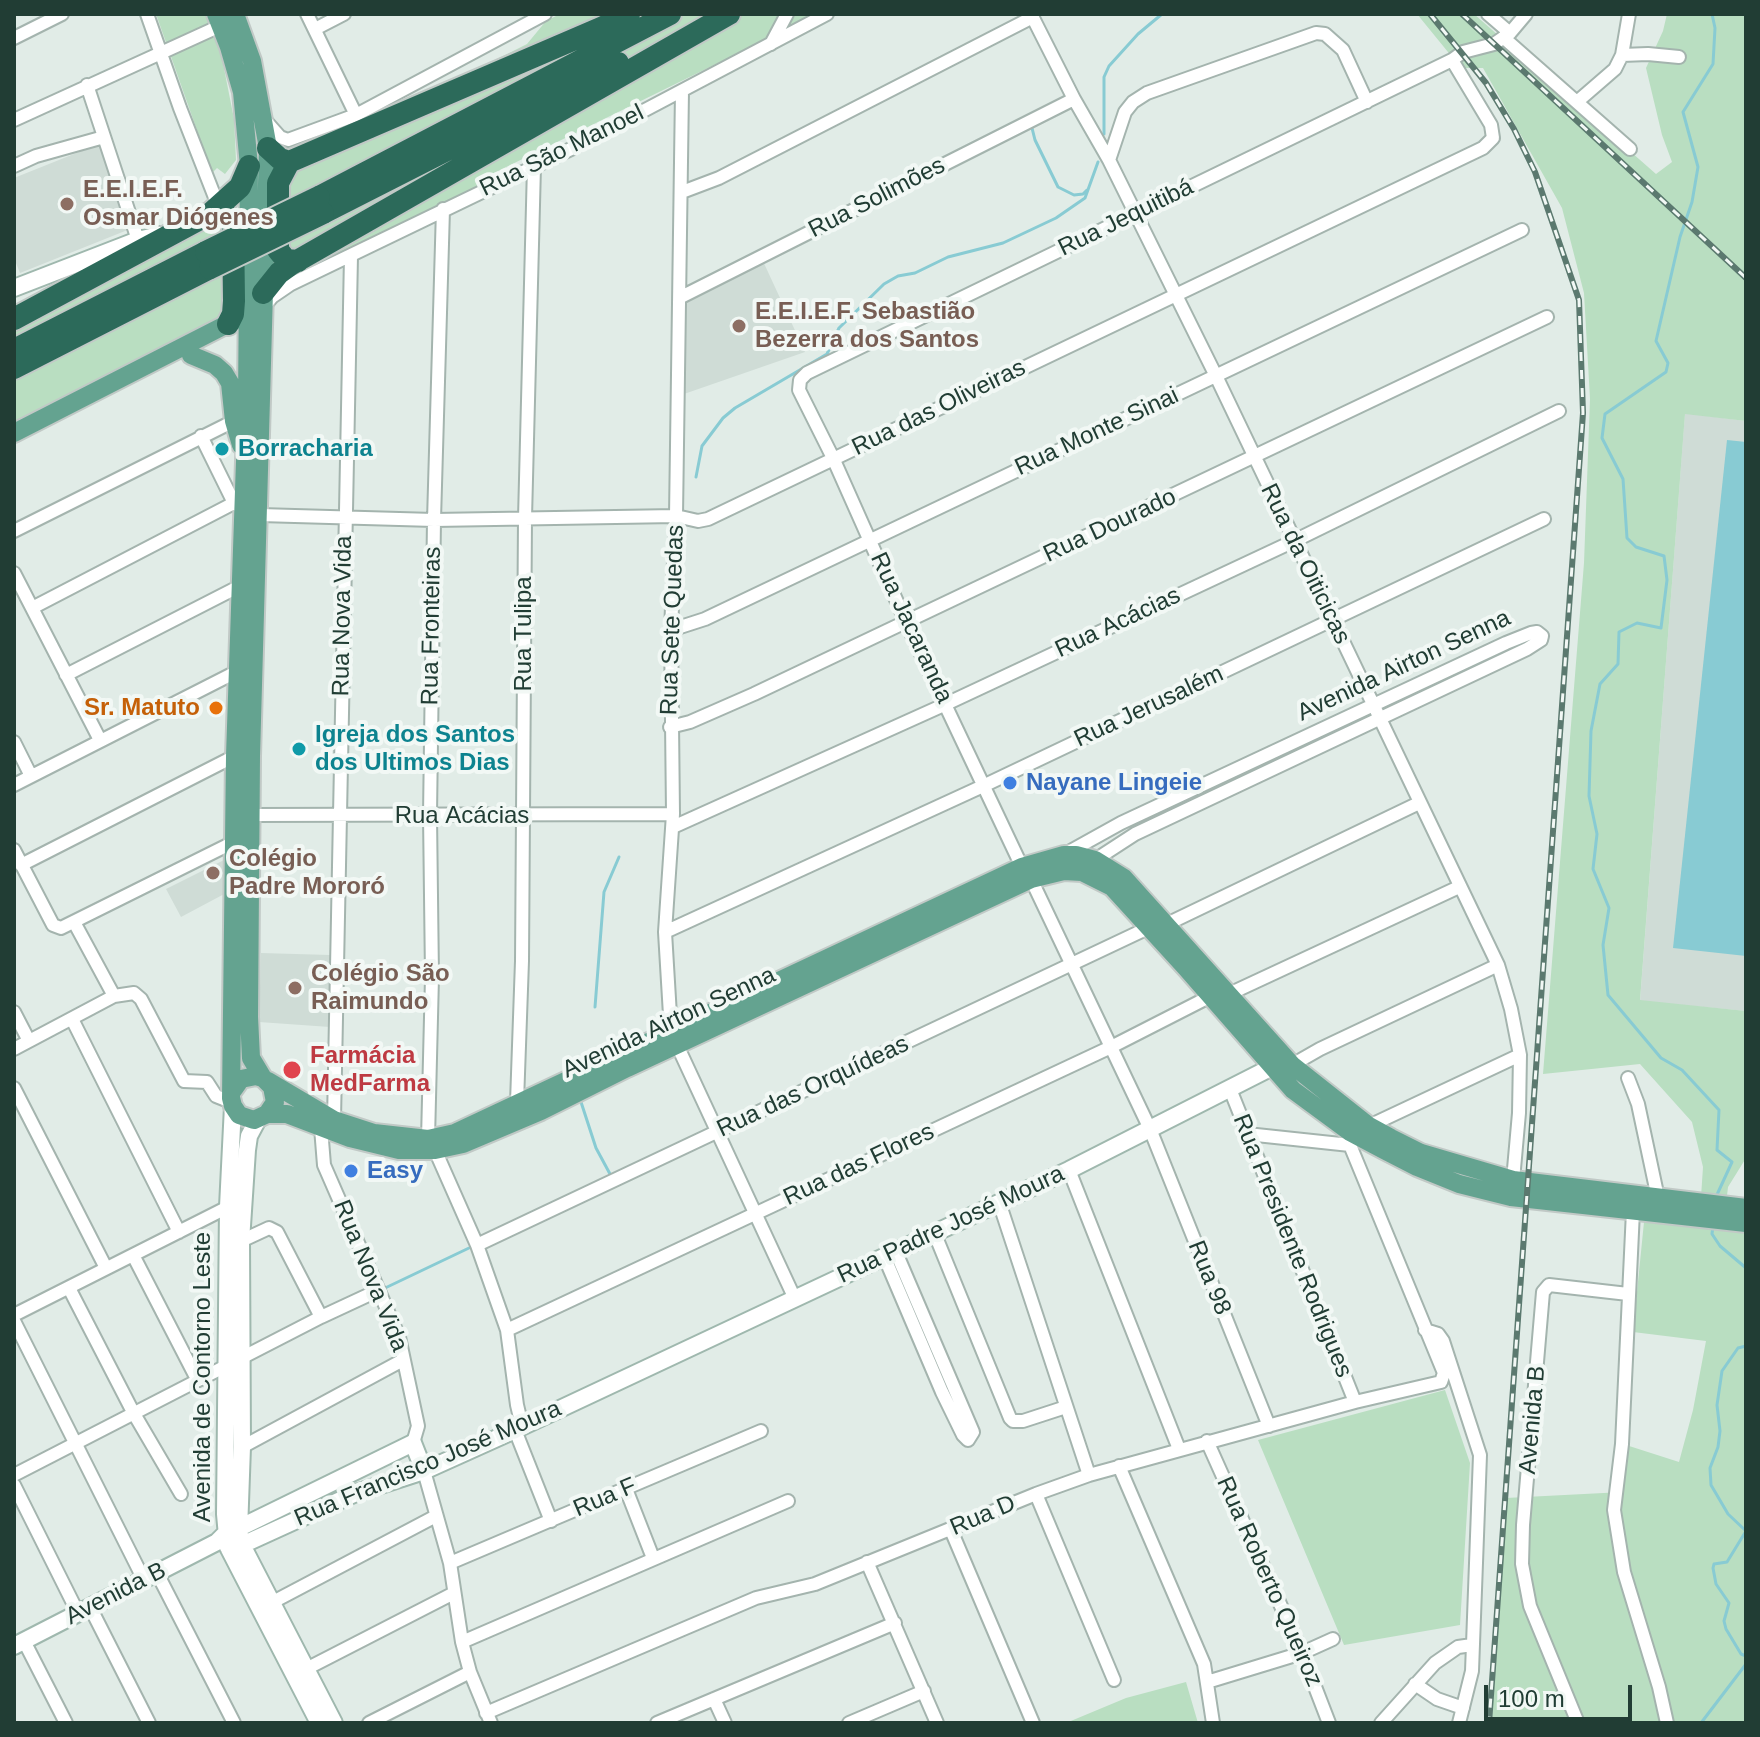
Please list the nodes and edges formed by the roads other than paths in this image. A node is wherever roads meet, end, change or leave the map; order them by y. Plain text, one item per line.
1 (62, 14) edge
2 (147, 14) edge
3 (307, 14) edge
4 (344, 14) edge
5 (629, 14) edge
6 (670, 14) edge
7 (714, 14) edge
8 (729, 14) edge
9 (787, 14) edge
10 (827, 14) edge
11 (1488, 14) edge
12 (1526, 14) edge
13 (1629, 14) edge
14 (1032, 16) edge
15 (540, 17) edge
16 (224, 18) edge
17 (315, 29) junction
18 (1507, 35) junction
19 (14, 38) edge
20 (771, 44) junction
21 (160, 53) junction
22 (1622, 55) junction
23 (1679, 57) dead end
24 (1452, 60) junction
25 (87, 85) junction
26 (682, 91) junction
27 (1074, 99) junction
28 (1578, 101) junction
29 (1367, 102) junction
30 (356, 115) junction
31 (264, 119) junction
32 (14, 120) edge
33 (104, 137) junction
34 (268, 148) junction
35 (1630, 149) dead end
36 (1109, 160) junction
37 (289, 162) junction
38 (14, 166) edge
39 (249, 166) junction
40 (534, 166) junction
41 (682, 192) junction
42 (321, 205) junction
43 (443, 209) junction
44 (209, 213) junction
45 (1134, 214) junction
46 (1522, 230) dead end
47 (177, 231) junction
48 (138, 240) junction
49 (351, 256) junction
50 (208, 260) junction
51 (298, 261) junction
52 (14, 288) edge
53 (263, 293) junction
54 (1176, 296) junction
55 (681, 297) junction
56 (255, 315) junction
57 (1547, 317) dead end
58 (14, 319) edge
59 (228, 324) junction
60 (14, 350) edge
61 (188, 351) junction
62 (14, 368) edge
63 (1216, 376) junction
64 (799, 390) joint
65 (238, 410) junction
66 (1559, 411) dead end
67 (14, 433) edge
68 (201, 436) junction
69 (14, 446) edge
70 (833, 458) junction
71 (1255, 458) junction
72 (246, 509) junction
73 (345, 516) junction
74 (676, 516) junction
75 (525, 518) junction
76 (1544, 519) dead end
77 (434, 520) junction
78 (14, 531) edge
79 (870, 540) junction
80 (1294, 541) junction
81 (14, 573) edge
82 (240, 586) junction
83 (32, 608) junction
84 (1332, 621) junction
85 (906, 622) junction
86 (671, 630) junction
87 (238, 671) junction
88 (66, 675) junction
89 (946, 704) junction
90 (1376, 712) junction
91 (670, 727) junction
92 (100, 740) junction
93 (14, 742) edge
94 (235, 756) junction
95 (31, 776) junction
96 (1240, 776) junction
97 (14, 785) edge
98 (983, 786) junction
99 (1419, 803) junction
100 (251, 815) junction
101 (340, 815) junction
102 (430, 815) junction
103 (523, 816) junction
104 (673, 820) junction
105 (234, 842) junction
106 (14, 850) edge
107 (1064, 855) junction
108 (21, 865) junction
109 (1089, 866) junction
110 (1027, 873) junction
111 (1459, 887) junction
112 (74, 922) junction
113 (1157, 926) junction
114 (665, 932) junction
115 (1191, 963) junction
116 (1072, 964) junction
117 (1498, 965) junction
118 (1229, 994) junction
119 (114, 996) junction
120 (1209, 997) junction
121 (14, 1012) edge
122 (72, 1019) junction
123 (674, 1039) junction
124 (29, 1041) junction
125 (1111, 1047) junction
126 (14, 1049) edge
127 (1520, 1055) junction
128 (1292, 1065) junction
129 (1272, 1067) junction
130 (1628, 1078) dead end
131 (266, 1080) junction
132 (14, 1088) edge
133 (1230, 1089) junction
134 (232, 1100) junction
135 (517, 1102) junction
136 (263, 1117) junction
137 (328, 1124) junction
138 (1369, 1126) junction
139 (1150, 1129) junction
140 (717, 1133) junction
141 (1247, 1134) junction
142 (1350, 1138) junction
143 (431, 1144) junction
144 (1069, 1170) junction
145 (1513, 1180) junction
146 (1658, 1198) junction
147 (999, 1202) junction
148 (228, 1207) junction
149 (1698, 1210) junction
150 (1633, 1211) junction
151 (755, 1214) junction
152 (1744, 1215) edge
153 (179, 1232) junction
154 (934, 1232) junction
155 (241, 1241) junction
156 (477, 1245) junction
157 (890, 1253) junction
158 (133, 1255) junction
159 (106, 1268) junction
160 (69, 1288) junction
161 (379, 1290) junction
162 (1628, 1294) junction
163 (795, 1299) junction
164 (14, 1315) edge
165 (321, 1317) junction
166 (14, 1321) edge
167 (507, 1330) junction
168 (1425, 1330) junction
169 (403, 1360) junction
170 (235, 1361) junction
171 (627, 1376) joint
172 (197, 1379) junction
173 (948, 1390) dead end
174 (1355, 1402) junction
175 (1066, 1407) junction
176 (133, 1412) junction
177 (1269, 1426) junction
178 (518, 1428) junction
179 (761, 1431) dead end
180 (1207, 1441) junction
181 (76, 1442) junction
182 (413, 1443) junction
183 (242, 1447) junction
184 (1179, 1449) junction
185 (1119, 1466) junction
186 (424, 1471) junction
187 (14, 1475) edge
188 (1089, 1475) junction
189 (14, 1485) edge
190 (626, 1489) junction
191 (181, 1494) dead end
192 (1036, 1494) junction
193 (788, 1501) dead end
194 (436, 1516) junction
195 (551, 1521) junction
196 (951, 1530) junction
197 (230, 1540) junction
198 (653, 1558) junction
199 (867, 1562) junction
200 (450, 1563) junction
201 (150, 1576) junction
202 (454, 1593) junction
203 (271, 1603) junction
204 (84, 1610) junction
205 (895, 1623) junction
206 (1333, 1639) dead end
207 (462, 1642) junction
208 (19, 1644) edge
209 (1472, 1645) junction
210 (1302, 1653) junction
211 (306, 1669) junction
212 (470, 1672) junction
213 (1114, 1680) dead end
214 (1207, 1682) junction
215 (1415, 1684) junction
216 (924, 1691) junction
217 (714, 1699) junction
218 (1463, 1708) junction
219 (488, 1718) edge
220 (66, 1723) edge
221 (149, 1723) edge
222 (234, 1723) edge
223 (319, 1723) edge
224 (334, 1723) edge
225 (369, 1723) edge
226 (657, 1723) edge
227 (725, 1723) edge
228 (849, 1723) edge
229 (937, 1723) edge
230 (1033, 1723) edge
231 (1213, 1723) edge
232 (1329, 1723) edge
233 (1381, 1723) edge
234 (1459, 1723) edge
235 (1578, 1723) edge
236 (1667, 1723) edge

1 - 19 street
2 - 21 street
3 - 17 street
4 - 17 street
5 - 37 highway
6 - 42 highway
7 - 42 highway
8 - 51 highway
9 - 20 street
10 - 20 street, Rua São Manoel
11 - 18 street
12 - 18 street
13 - 22 street
14 - 27 street, Rua da Oiticicas
14 - 41 street
15 - 30 street
16 - 21 street
16 - 31 main road
16 - 39 main road, Avenida de Contorno Leste
17 - 30 street
18 - 24 street, Rua Jequitibá
18 - 28 street
20 - 26 street, Rua São Manoel
21 - 25 street
21 - 44 street
22 - 23 street
22 - 28 street
24 - 29 street, Rua Jequitibá
24 - 54 street, Rua das Oliveiras
25 - 32 street
25 - 33 street
26 - 40 street, Rua São Manoel
26 - 41 street, Rua Sete Quedas
27 - 36 street, Rua da Oiticicas
27 - 55 street, Rua Solimões
28 - 35 street
29 - 36 street
29 - 45 street, Rua Jequitibá
30 - 31 street
31 - 34 main road
33 - 38 street
33 - 48 street
34 - 37 highway
34 - 53 main road
36 - 45 street, Rua da Oiticicas
37 - 51 highway
39 - 44 highway
39 - 56 main road, Avenida de Contorno Leste
40 - 43 street, Rua São Manoel
40 - 75 street, Rua Tulipa
41 - 55 street, Rua Sete Quedas
42 - 50 highway, bridge
43 - 49 street, Rua São Manoel
43 - 77 street, Rua Fronteiras
44 - 47 highway
44 - 59 highway
45 - 54 street, Rua da Oiticicas
45 - 64 street, Rua Jequitibá
46 - 63 street, Rua Monte Sinai
47 - 48 street
47 - 58 highway
48 - 52 street
49 - 56 street, Rua São Manoel
49 - 73 street, Rua Nova Vida
50 - 60 highway
50 - 62 highway
51 - 53 highway
53 - 56 main road
54 - 63 street, Rua da Oiticicas
54 - 70 street, Rua das Oliveiras
55 - 74 street, Rua Sete Quedas
56 - 59 main road
56 - 65 main road, Avenida de Contorno Leste
56 - 72 main road, Avenida de Contorno Leste
57 - 71 street, Rua Dourado
59 - 61 main road
61 - 65 main road
61 - 67 main road
61 - 69 main road
63 - 71 street, Rua da Oiticicas
63 - 79 street, Rua Monte Sinai
64 - 70 street, Rua Jacaranda
65 - 68 street
65 - 72 main road, Avenida de Contorno Leste
66 - 80 street, Rua Acácias
68 - 72 street
68 - 78 street
70 - 74 street, Rua das Oliveiras
70 - 79 street, Rua Jacaranda
71 - 80 street, Rua da Oiticicas
71 - 85 street, Rua Dourado
72 - 73 street, Rua das Oliveiras
72 - 82 main road, Avenida de Contorno Leste
72 - 83 street
72 - 100 main road, Avenida de Contorno Leste
73 - 77 street, Rua das Oliveiras
73 - 101 street, Rua Nova Vida
74 - 75 street, Rua das Oliveiras
74 - 86 street, Rua Sete Quedas
75 - 77 street, Rua das Oliveiras
75 - 103 street, Rua Tulipa
76 - 84 street, Rua Jerusalém
77 - 102 street, Rua Fronteiras
79 - 85 street, Rua Jacaranda
79 - 86 street, Rua Monte Sinai
80 - 84 street, Rua da Oiticicas
80 - 89 street, Rua Acácias
81 - 83 street
82 - 87 main road, Avenida de Contorno Leste
82 - 88 street
83 - 88 street
84 - 90 street, Rua da Oiticicas
84 - 98 street, Rua Jerusalém
85 - 89 street, Rua Jacaranda
85 - 91 street, Rua Dourado
86 - 91 street, Rua Sete Quedas
87 - 92 street
87 - 94 main road, Avenida de Contorno Leste
88 - 92 street
89 - 98 street, Rua Jacaranda
89 - 104 street, Rua Acácias
90 - 90 street, Avenida Airton Senna
90 - 96 street, Avenida Airton Senna
90 - 99 street, Rua da Oiticicas
91 - 104 street, Rua Sete Quedas
92 - 95 street
93 - 95 street
94 - 105 main road, Avenida de Contorno Leste
94 - 108 street
95 - 97 street
96 - 107 street, Avenida Airton Senna
96 - 109 street, Avenida Airton Senna
98 - 110 street, Rua Jacaranda
98 - 114 street, Rua Jerusalém
99 - 111 street, Rua da Oiticicas
99 - 113 street, Rua das Orquídeas
100 - 101 street, Rua Acácias
100 - 131 main road, Avenida de Contorno Leste
101 - 102 street, Rua Acácias
101 - 137 street, Rua Nova Vida
102 - 103 street, Rua Acácias
102 - 143 street, Rua Fronteiras
103 - 104 street, Rua Acácias
103 - 135 street, Rua Tulipa
104 - 114 street, Rua Sete Quedas
105 - 112 street
105 - 134 main road, Avenida de Contorno Leste
106 - 108 street
107 - 109 main road, Avenida Airton Senna
107 - 110 main road, Avenida Airton Senna
108 - 112 street
109 - 110 main road, Avenida Airton Senna
109 - 113 main road
110 - 116 street, Rua Jacaranda
110 - 123 main road, Avenida Airton Senna
111 - 117 street, Rua da Oiticicas
111 - 118 street
112 - 119 street
113 - 115 main road
113 - 116 street, Rua das Orquídeas
114 - 123 street, Rua Sete Quedas
115 - 118 main road
115 - 120 main road
116 - 125 street, Rua Jacaranda
116 - 140 street, Rua das Orquídeas
117 - 127 street, Rua da Oiticicas
117 - 128 street
118 - 128 main road
119 - 122 street
119 - 134 street
120 - 125 street, Rua das Flores
120 - 129 main road
121 - 124 street
122 - 124 street
122 - 153 street
123 - 135 main road, Avenida Airton Senna
123 - 140 street
123 - 143 main road, Avenida Airton Senna
124 - 126 street
125 - 139 street, Rua Jacaranda
125 - 151 street, Rua das Flores
127 - 138 street
127 - 145 street, Rua da Oiticicas
128 - 138 main road
129 - 133 street, Rua Padre José Moura
129 - 142 main road
130 - 146 street
131 - 134 main road
131 - 136 main road
131 - 137 main road, Avenida Airton Senna
132 - 159 street
133 - 139 street, Rua Padre José Moura
133 - 141 street, Rua Presidente Rodrigues
134 - 136 main road
134 - 148 street, Avenida de Contorno Leste
135 - 143 main road, Avenida Airton Senna
136 - 137 main road, Avenida Airton Senna
136 - 155 street, Avenida de Contorno Leste
137 - 143 main road, Avenida Airton Senna
137 - 161 street, Rua Nova Vida
138 - 145 main road
139 - 144 street, Rua Padre José Moura
139 - 177 street, Rua 98
140 - 151 street
140 - 156 street, Rua das Orquídeas
141 - 142 street
141 - 174 street, Rua Presidente Rodrigues
142 - 150 main road
142 - 168 street
143 - 156 street
144 - 147 street, Rua Padre José Moura
144 - 184 street
145 - 146 main road
146 - 149 main road
147 - 154 street, Rua Padre José Moura
147 - 175 street
148 - 153 street
148 - 170 street, Avenida de Contorno Leste
149 - 150 main road
149 - 152 main road
150 - 162 street
151 - 163 street
151 - 167 street, Rua das Flores
153 - 158 street
154 - 157 street, Rua Padre José Moura
154 - 175 street
155 - 165 street
155 - 170 street, Avenida de Contorno Leste
156 - 167 street
157 - 163 street, Rua Padre José Moura
157 - 173 street
158 - 159 street
158 - 172 street
159 - 160 street
160 - 164 street
160 - 176 street
161 - 165 street
161 - 169 street, Rua Nova Vida
162 - 235 street, Avenida B
162 - 236 street
163 - 171 street, Rua Padre José Moura
165 - 170 street
166 - 181 street
167 - 178 street
168 - 174 street, Rua D
168 - 209 street
169 - 182 street, Rua Nova Vida
169 - 183 street
170 - 172 street
170 - 183 street, Avenida de Contorno Leste
170 - 197 street, Avenida de Contorno Leste
171 - 178 street, Rua Francisco José Moura
172 - 176 street
174 - 177 street, Rua D
175 - 188 street
176 - 181 street
176 - 191 street
177 - 180 street, Rua D
178 - 186 street, Rua Francisco José Moura
178 - 195 street
179 - 190 street, Rua F
180 - 184 street, Rua D
180 - 210 street, Rua Roberto Queiroz
181 - 187 street
181 - 201 street
182 - 186 street, Rua Nova Vida
182 - 197 street, Rua Francisco José Moura
183 - 197 street, Avenida de Contorno Leste
184 - 185 street, Rua D
185 - 188 street, Rua D
185 - 214 street
186 - 194 street
186 - 197 street, Rua Francisco José Moura
188 - 192 street, Rua D
189 - 204 street
190 - 195 street, Rua F
190 - 198 street
192 - 196 street, Rua D
192 - 213 street
193 - 198 street
194 - 200 street
194 - 203 street
195 - 200 street, Rua F
196 - 199 street, Rua D
196 - 230 street
197 - 201 street, Avenida B
197 - 203 street, Avenida de Contorno Leste
197 - 223 street, Avenida de Contorno Leste
198 - 207 street
199 - 205 street
199 - 219 street, Rua D
200 - 202 street
201 - 204 street, Avenida B
201 - 222 street
202 - 207 street
202 - 211 street
203 - 211 street, Avenida de Contorno Leste
204 - 208 street, Avenida B
204 - 221 street
205 - 216 street
205 - 217 street
206 - 210 street
207 - 212 street
208 - 220 street
209 - 215 street
209 - 218 street
210 - 214 street
210 - 232 street, Rua Roberto Queiroz
211 - 224 street, Avenida de Contorno Leste
212 - 219 street
212 - 225 street
214 - 231 street
215 - 218 street
215 - 233 street
216 - 228 street
216 - 229 street
217 - 226 street
217 - 227 street
218 - 234 street

